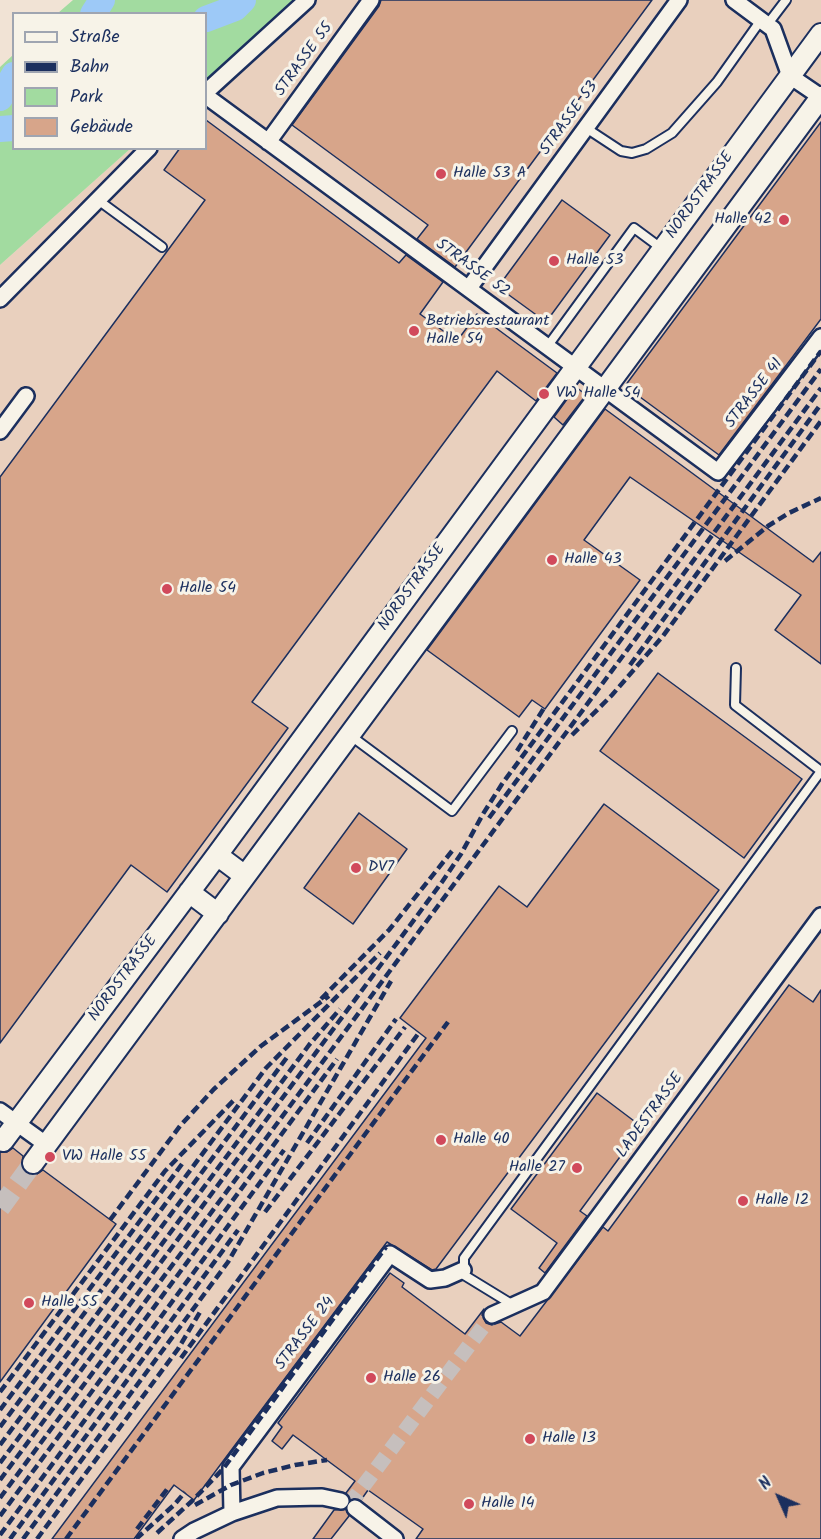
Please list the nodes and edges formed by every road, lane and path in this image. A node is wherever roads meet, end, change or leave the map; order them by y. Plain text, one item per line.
1 (307, 0) edge
2 (370, 0) edge
3 (679, 0) edge
4 (734, 0) edge
5 (786, 0) edge
6 (764, 22) junction
7 (821, 34) edge
8 (790, 76) junction
9 (207, 93) edge
10 (207, 95) edge
11 (821, 97) edge
12 (586, 128) junction
13 (268, 142) junction
14 (147, 150) edge
15 (98, 200) junction
16 (162, 247) dead end
17 (662, 249) junction
18 (469, 288) junction
19 (0, 299) edge
20 (821, 337) edge
21 (547, 347) junction
22 (574, 368) junction
23 (605, 390) junction
24 (26, 396) dead end
25 (0, 431) edge
26 (718, 472) joint
27 (736, 668) dead end
28 (512, 731) dead end
29 (349, 736) junction
30 (216, 855) junction
31 (245, 876) junction
32 (189, 892) junction
33 (218, 914) junction
34 (821, 915) edge
35 (0, 1111) edge
36 (17, 1123) junction
37 (3, 1141) dead end
38 (47, 1145) junction
39 (33, 1163) tunnel mouth
40 (463, 1270) junction
41 (514, 1306) junction
42 (492, 1315) tunnel mouth
43 (341, 1500) dead end
44 (355, 1508) dead end
45 (232, 1513) junction
46 (182, 1539) edge
47 (395, 1539) edge

1 - 9 street
2 - 13 street, STRASSE 55
3 - 12 street, STRASSE 53
4 - 6 street
5 - 6 lane
6 - 8 street
6 - 12 lane
7 - 8 street, NORDSTRASSE
8 - 11 street
8 - 17 street, NORDSTRASSE
10 - 13 street, STRASSE 52
11 - 23 street
12 - 18 street, STRASSE 53
13 - 18 street, STRASSE 52
14 - 15 street
15 - 16 lane
15 - 19 street
17 - 21 lane
17 - 22 street, NORDSTRASSE
18 - 21 street, STRASSE 52
20 - 26 street, STRASSE 41
21 - 22 street, STRASSE 52
22 - 23 street, STRASSE 52
22 - 30 street, NORDSTRASSE
23 - 26 street, STRASSE 52
23 - 29 street
24 - 25 street
27 - 40 lane
28 - 29 lane
29 - 31 street
30 - 31 street
30 - 32 street, NORDSTRASSE
31 - 33 street
32 - 33 street
32 - 36 street, NORDSTRASSE
33 - 38 street
34 - 41 street, LADESTRASSE
35 - 36 street
36 - 37 street, NORDSTRASSE
36 - 38 street
38 - 39 street
40 - 41 lane
40 - 45 street, STRASSE 24
41 - 42 street, LADESTRASSE
43 - 45 street
44 - 47 street
45 - 46 street

